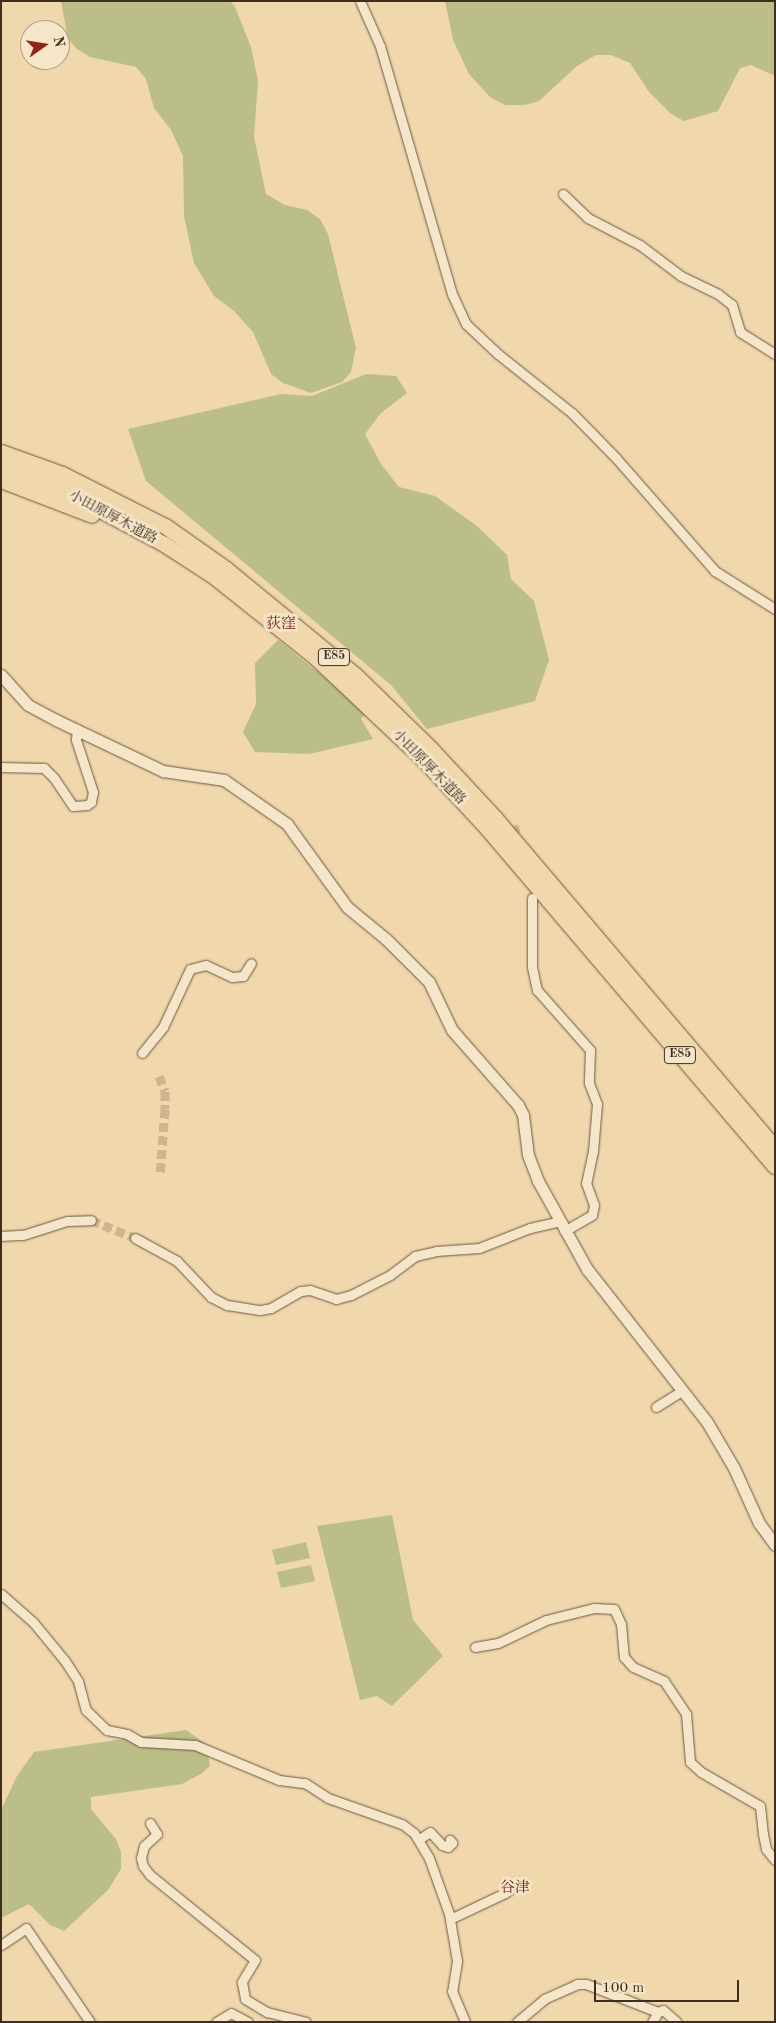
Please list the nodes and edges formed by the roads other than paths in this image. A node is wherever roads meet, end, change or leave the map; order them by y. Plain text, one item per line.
1 (360, 1) edge
2 (563, 194) dead end
3 (775, 354) edge
4 (1, 442) edge
5 (1, 452) edge
6 (1, 466) edge
7 (62, 474) junction
8 (1, 480) edge
9 (212, 575) junction
10 (775, 610) edge
11 (1, 676) edge
12 (77, 729) junction
13 (1, 767) edge
14 (532, 898) dead end
15 (598, 948) junction
16 (251, 963) dead end
17 (142, 1053) dead end
18 (772, 1157) edge
19 (91, 1220) tunnel mouth
20 (562, 1226) junction
21 (1, 1236) edge
22 (135, 1238) tunnel mouth
23 (682, 1391) junction
24 (656, 1407) dead end
25 (775, 1545) edge
26 (1, 1594) edge
27 (475, 1648) dead end
28 (150, 1823) dead end
29 (419, 1839) junction
30 (450, 1840) dead end
31 (775, 1860) edge
32 (506, 1886) dead end
33 (450, 1919) junction
34 (1, 1945) edge
35 (658, 2012) junction
36 (90, 2022) edge
37 (216, 2022) edge
38 (248, 2022) edge
39 (306, 2022) edge
40 (465, 2022) edge
41 (516, 2022) edge
42 (652, 2022) edge
43 (677, 2022) edge

1 - 10 street
2 - 3 street
4 - 7 highway
5 - 7 highway, 小田原厚木道路 / E85
6 - 9 highway, 小田原厚木道路 / E85
7 - 15 highway, 小田原厚木道路 / E85
8 - 9 highway
9 - 15 highway, 小田原厚木道路 / E85
11 - 12 street
12 - 13 street
12 - 20 street
14 - 20 street
15 - 18 highway, 小田原厚木道路 / E85
16 - 17 street
19 - 21 street
20 - 22 street
20 - 23 street
23 - 24 street
23 - 25 street
26 - 29 street
27 - 31 street
28 - 39 street
29 - 30 street
29 - 33 street
32 - 33 street
33 - 40 street
34 - 36 street
35 - 41 street
35 - 42 street
35 - 43 street
37 - 38 street

